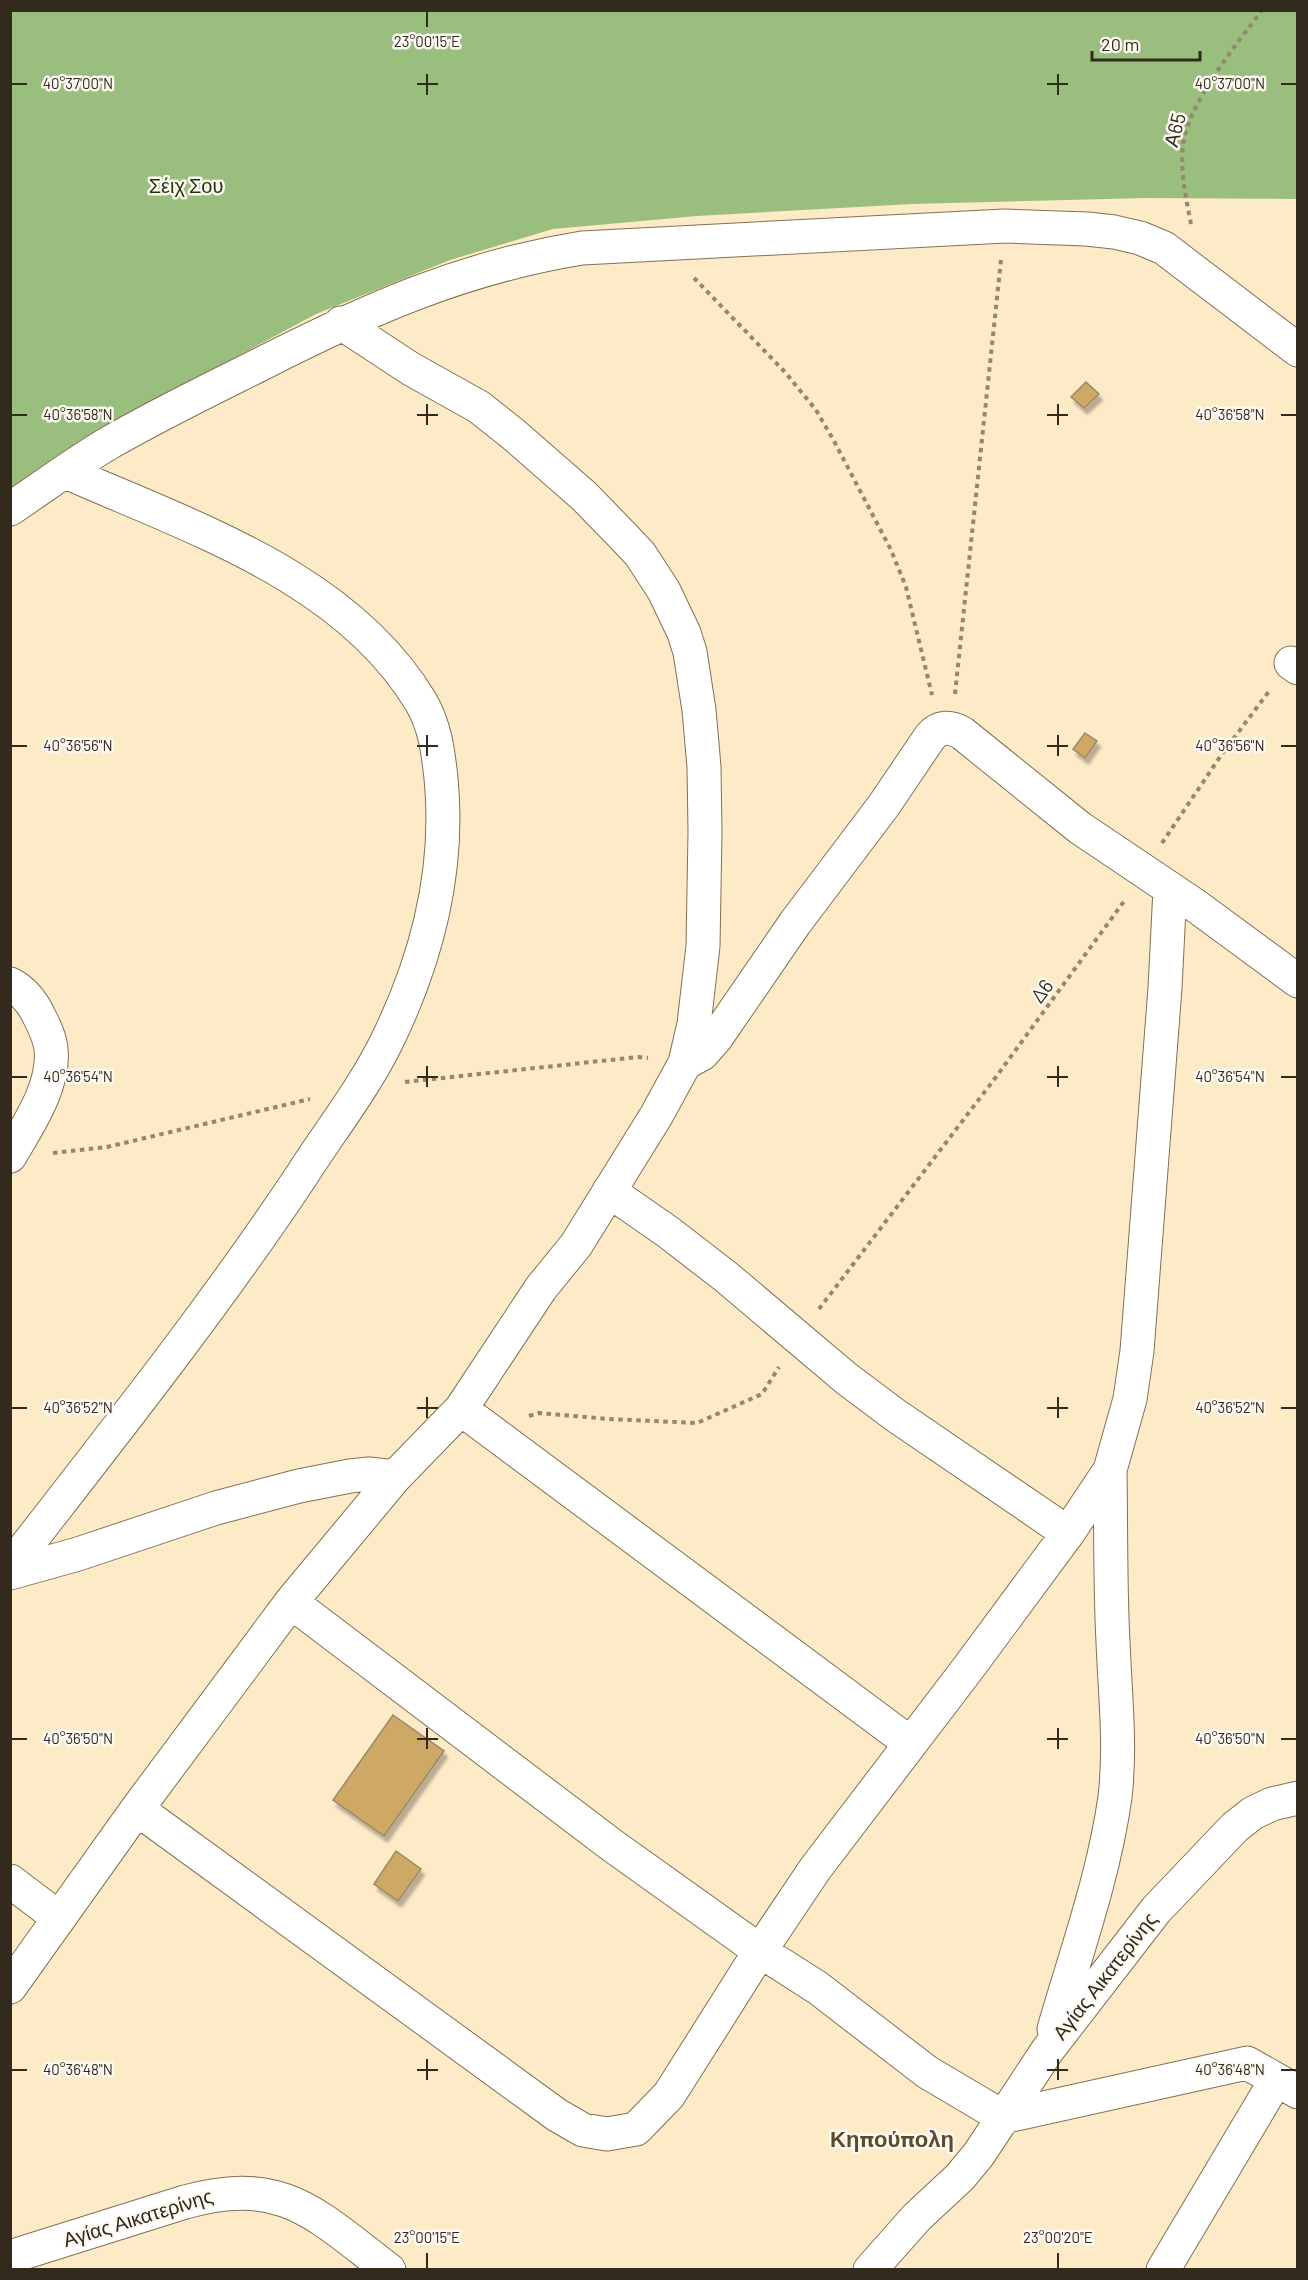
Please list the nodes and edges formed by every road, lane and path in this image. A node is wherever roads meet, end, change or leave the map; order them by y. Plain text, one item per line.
1 (1262, 10) edge
2 (1005, 226) junction
3 (660, 243) junction
4 (1200, 277) junction
5 (341, 323) junction
6 (1298, 350) edge
7 (66, 472) junction
8 (10, 509) edge
9 (1294, 665) edge
10 (945, 728) junction
11 (1157, 880) junction
12 (1298, 981) edge
13 (10, 984) edge
14 (685, 1063) junction
15 (10, 1156) edge
16 (609, 1191) junction
17 (798, 1337) junction
18 (473, 1418) junction
19 (1110, 1470) junction
20 (394, 1477) junction
21 (1068, 1533) junction
22 (10, 1567) edge
23 (10, 1573) edge
24 (291, 1602) junction
25 (910, 1743) junction
26 (1298, 1798) edge
27 (137, 1809) junction
28 (10, 1881) edge
29 (59, 1918) junction
30 (760, 1951) junction
31 (10, 1987) edge
32 (1047, 2051) junction
33 (1287, 2086) edge
34 (1003, 2117) junction
35 (10, 2257) edge
36 (388, 2270) edge
37 (870, 2270) edge
38 (1163, 2270) edge

1 - 4 path, Α65
2 - 3 street
2 - 4 street
2 - 10 path
3 - 5 street
3 - 10 path
4 - 6 street
5 - 7 street
5 - 14 street
7 - 8 street
7 - 22 street
9 - 11 path, Δ6
10 - 11 street
10 - 14 street
11 - 12 street
11 - 17 path, Δ6
11 - 19 street
13 - 15 street
14 - 16 street
16 - 17 street
16 - 18 street
17 - 18 path, Δ6
17 - 21 street
18 - 20 street
18 - 25 street
19 - 21 street
19 - 32 street
20 - 23 street
20 - 24 street
21 - 25 street
24 - 27 street
24 - 30 street
25 - 30 street
26 - 32 street, Αγίας Αικατερίνης
27 - 29 street
27 - 30 street
28 - 29 street
29 - 31 street
30 - 34 street
32 - 34 street, Αγίας Αικατερίνης
33 - 34 street
33 - 38 street
34 - 37 street, Αγίας Αικατερίνης
35 - 36 street, Αγίας Αικατερίνης

